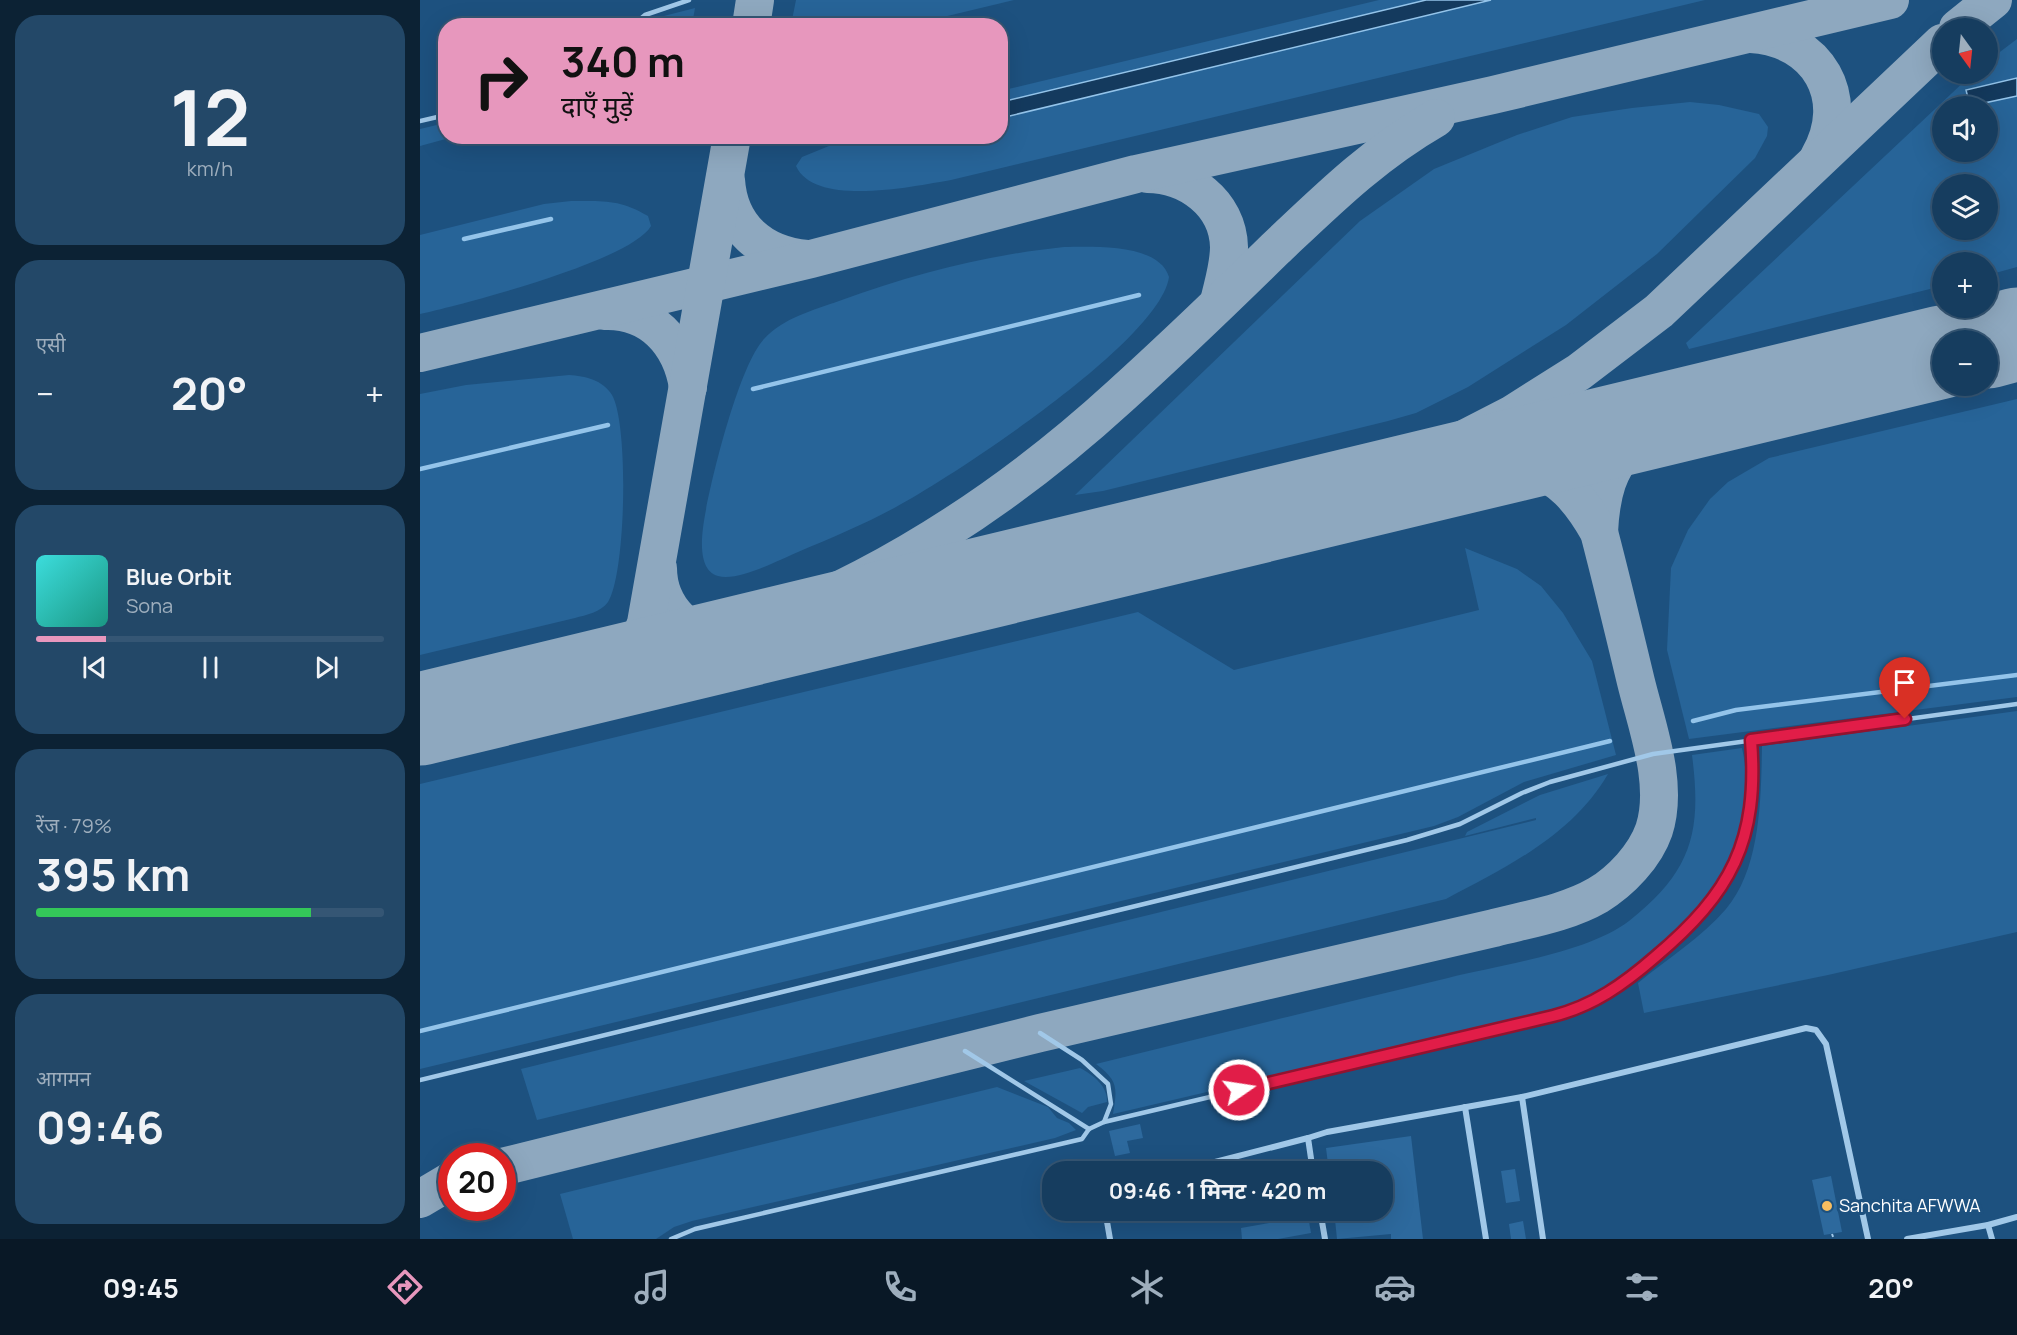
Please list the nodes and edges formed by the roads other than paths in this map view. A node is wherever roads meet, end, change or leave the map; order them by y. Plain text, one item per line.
1 (689, 0) edge
2 (643, 18) edge
3 (438, 117) edge
4 (420, 121) edge
5 (2017, 704) edge
6 (1751, 740) junction
7 (1040, 1033) dead end
8 (965, 1051) dead end
9 (420, 1080) edge
10 (1522, 1097) junction
11 (1465, 1107) junction
12 (1104, 1122) junction
13 (1089, 1129) junction
14 (1308, 1138) junction
15 (1219, 1161) edge
16 (1311, 1161) edge
17 (2017, 1217) edge
18 (1107, 1221) edge
19 (1322, 1221) edge
20 (1988, 1225) junction
21 (671, 1239) edge
22 (1110, 1239) edge
23 (1325, 1239) edge
24 (1486, 1239) edge
25 (1544, 1239) edge
26 (1868, 1239) edge
27 (1907, 1239) edge
28 (1992, 1239) edge

1 - 2 lane
3 - 4 lane
5 - 6 lane
6 - 9 lane
6 - 12 lane
7 - 12 lane
8 - 13 lane
10 - 11 street
10 - 25 street
10 - 26 street
11 - 14 street
11 - 24 street
12 - 13 lane
13 - 21 lane
14 - 15 street
14 - 16 street
17 - 20 street
18 - 22 street
19 - 23 street
20 - 27 street
20 - 28 street

